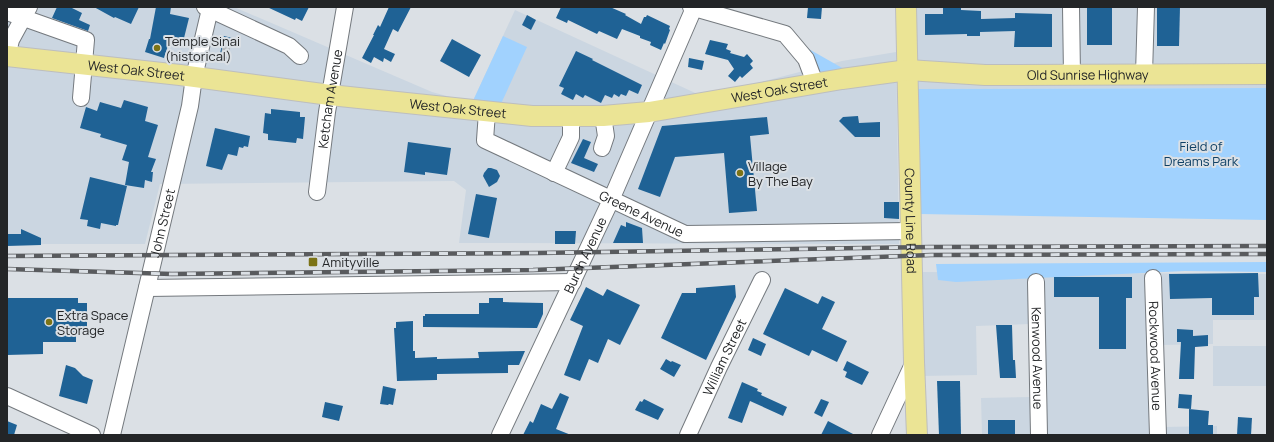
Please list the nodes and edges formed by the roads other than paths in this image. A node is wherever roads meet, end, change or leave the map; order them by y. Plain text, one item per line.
1 (345, 7) edge
2 (906, 7) edge
3 (1071, 7) edge
4 (1146, 7) edge
5 (207, 8) edge
6 (693, 8) edge
7 (7, 12) edge
8 (26, 12) edge
9 (7, 56) edge
10 (300, 56) dead end
11 (85, 64) junction
12 (908, 70) junction
13 (1144, 74) junction
14 (1267, 74) edge
15 (1072, 75) junction
16 (194, 77) junction
17 (815, 84) junction
18 (330, 95) junction
19 (81, 98) dead end
20 (487, 112) junction
21 (649, 112) junction
22 (571, 116) junction
23 (603, 116) junction
24 (602, 148) dead end
25 (554, 173) junction
26 (317, 192) dead end
27 (611, 200) junction
28 (911, 232) junction
29 (1153, 278) dead end
30 (762, 280) dead end
31 (573, 282) junction
32 (1036, 282) dead end
33 (147, 288) junction
34 (914, 362) junction
35 (7, 396) edge
36 (92, 435) edge
37 (112, 435) edge
38 (500, 435) edge
39 (688, 435) edge
40 (880, 435) edge
41 (917, 435) edge
42 (1039, 435) edge
43 (1158, 435) edge

1 - 18 street, Ketcham Avenue
2 - 12 main road, County Line Road
3 - 15 street
4 - 13 street
5 - 10 street
5 - 16 street, John Street
6 - 17 street
6 - 21 street, Burch Avenue
7 - 8 street
8 - 9 street
8 - 11 street
9 - 11 main road, West Oak Street
11 - 16 main road, West Oak Street
11 - 19 street
12 - 15 main road, Old Sunrise Highway
12 - 17 main road, West Oak Street
12 - 28 main road, County Line Road
13 - 14 main road, Old Sunrise Highway
13 - 15 main road, Old Sunrise Highway
16 - 18 main road, West Oak Street
16 - 33 street, John Street
17 - 21 main road, West Oak Street
18 - 20 main road, West Oak Street
18 - 26 street, Ketcham Avenue
20 - 22 main road, West Oak Street
20 - 25 street, Greene Avenue
21 - 23 main road, West Oak Street
21 - 27 street, Burch Avenue
22 - 23 main road, West Oak Street
22 - 25 street
23 - 24 street
25 - 27 street, Greene Avenue
27 - 28 street, Greene Avenue
27 - 31 street, Burch Avenue
28 - 34 main road, County Line Road
29 - 43 street, Rockwood Avenue
30 - 39 street, William Street
31 - 33 street
31 - 38 street, Burch Avenue
32 - 42 street, Kenwood Avenue
33 - 37 street, John Street
34 - 40 street
34 - 41 main road, County Line Road
35 - 36 street

